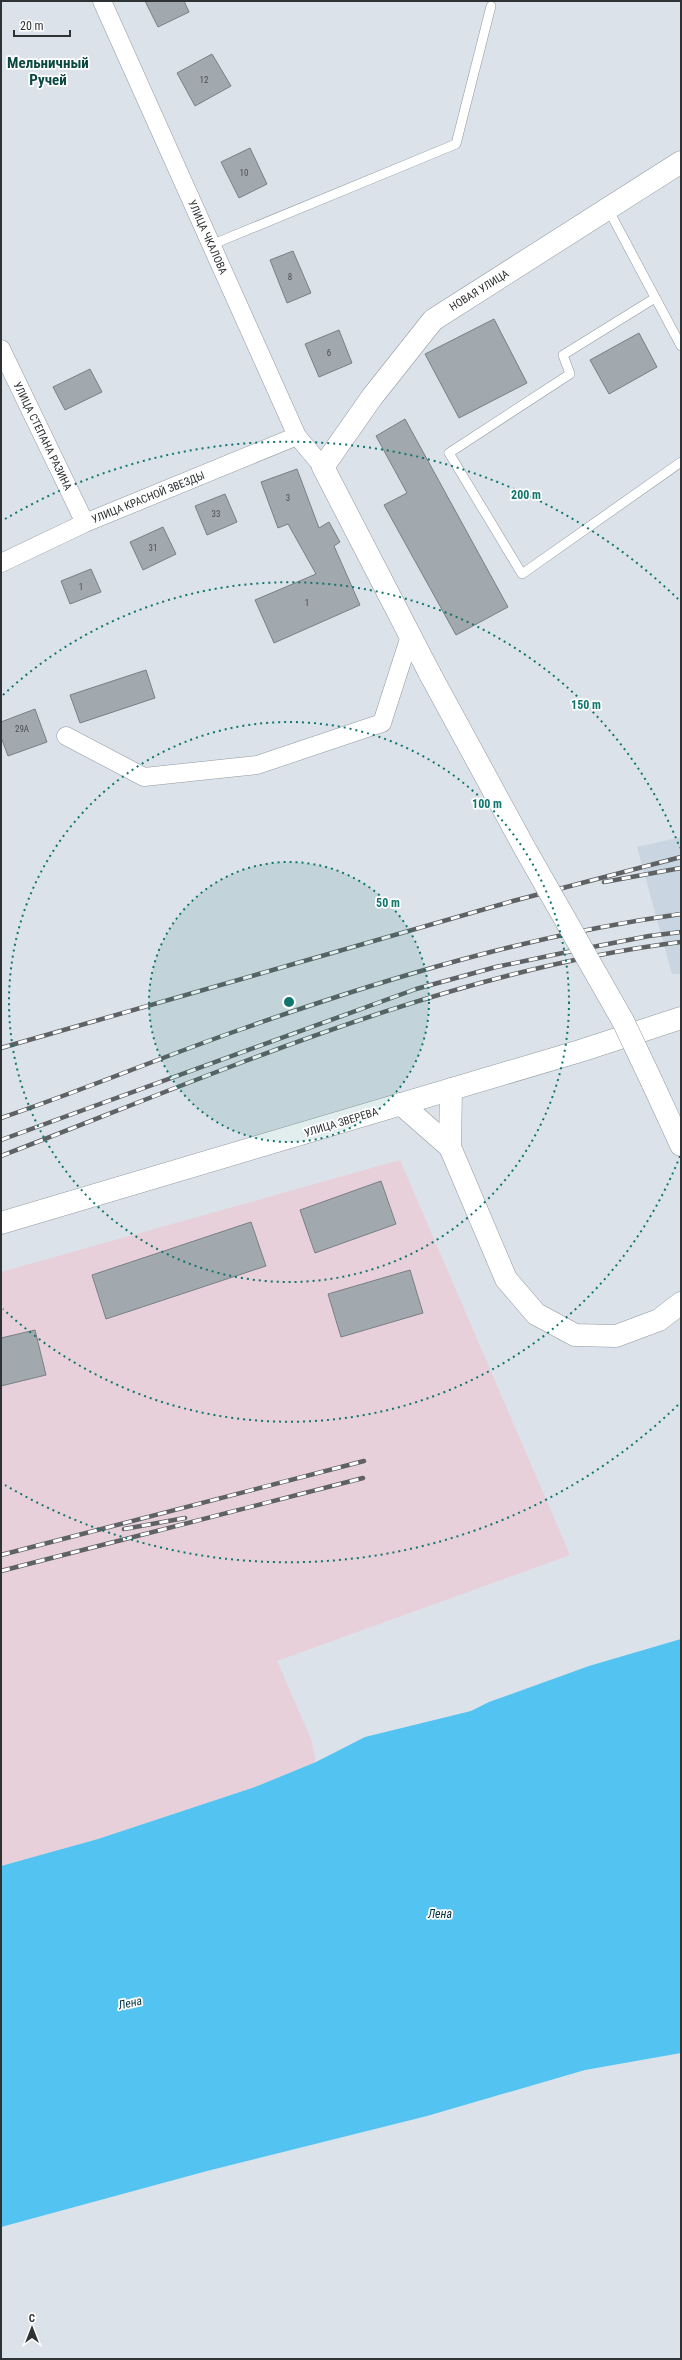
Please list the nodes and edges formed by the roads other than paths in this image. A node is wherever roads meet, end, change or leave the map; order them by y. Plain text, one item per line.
1 (102, 1) edge
2 (491, 6) dead end
3 (681, 162) edge
4 (608, 208) junction
5 (211, 245) junction
6 (655, 298) junction
7 (681, 346) edge
8 (1, 349) edge
9 (297, 436) junction
10 (681, 462) edge
11 (323, 467) junction
12 (85, 522) junction
13 (1, 563) edge
14 (410, 636) junction
15 (66, 736) dead end
16 (681, 1018) edge
17 (451, 1089) junction
18 (401, 1104) junction
19 (681, 1145) edge
20 (450, 1147) junction
21 (1, 1223) edge
22 (681, 1303) edge

1 - 5 street, УЛИЦА ЧКАЛОВА
2 - 5 lane
3 - 4 street, НОВАЯ УЛИЦА
4 - 6 lane
4 - 11 street, НОВАЯ УЛИЦА
5 - 9 street, УЛИЦА ЧКАЛОВА
6 - 7 lane
6 - 10 lane
8 - 12 street, УЛИЦА СТЕПАНА РАЗИНА
9 - 11 street, УЛИЦА ЧКАЛОВА
9 - 12 street, УЛИЦА КРАСНОЙ ЗВЕЗДЫ
11 - 14 street
12 - 13 street, УЛИЦА КРАСНОЙ ЗВЕЗДЫ
14 - 15 street
14 - 19 street, bridge
16 - 17 street, УЛИЦА ЗВЕРЕВА
17 - 18 street, УЛИЦА ЗВЕРЕВА
17 - 20 street
18 - 20 street
18 - 21 street, УЛИЦА ЗВЕРЕВА
20 - 22 street

